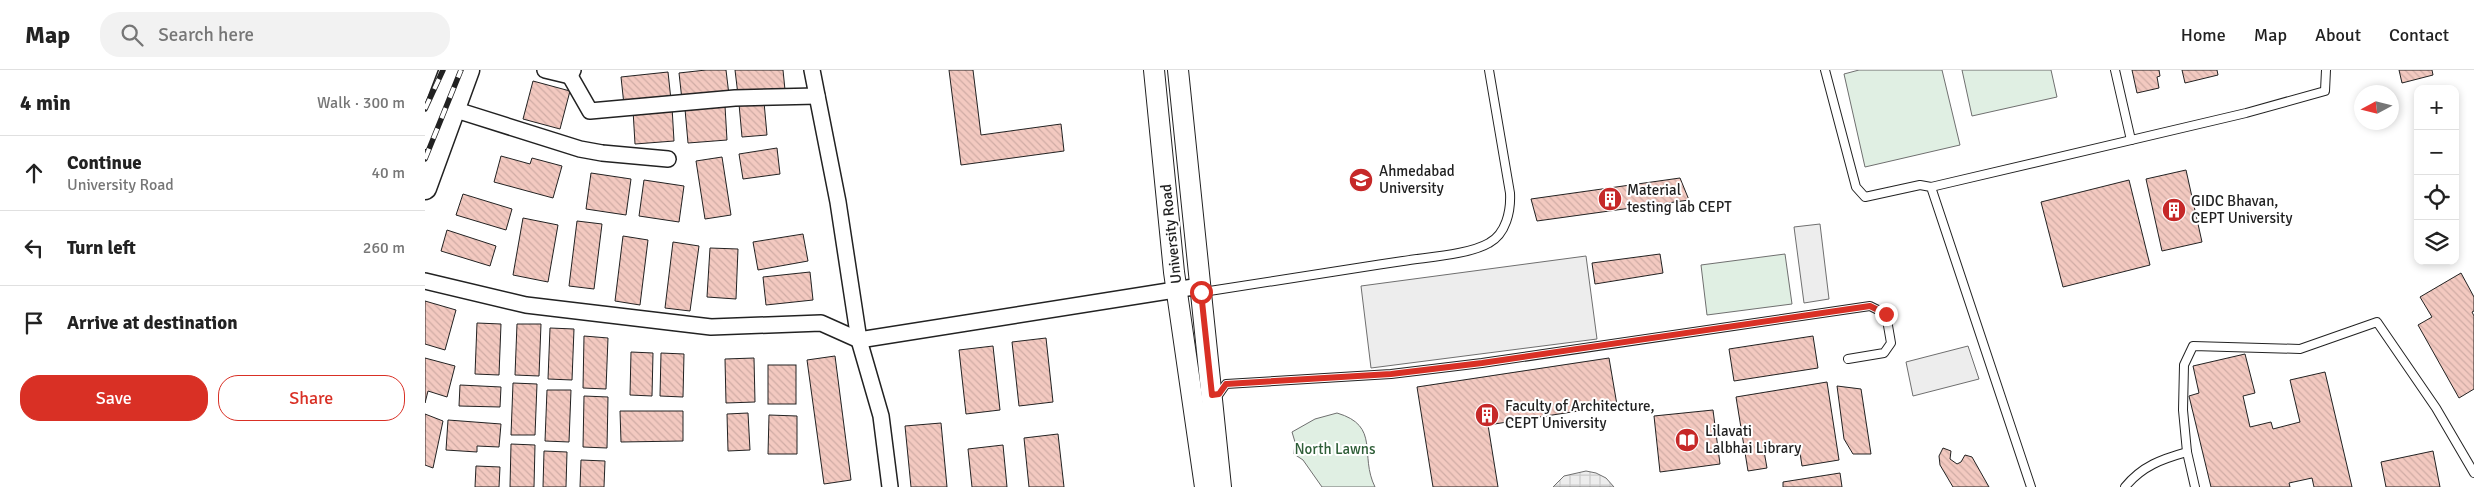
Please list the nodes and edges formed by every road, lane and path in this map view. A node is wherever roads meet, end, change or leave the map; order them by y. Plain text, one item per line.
1 (451, 70) edge
2 (468, 70) edge
3 (545, 70) edge
4 (812, 70) edge
5 (1154, 70) edge
6 (1178, 70) edge
7 (1489, 70) edge
8 (1825, 70) edge
9 (2115, 70) edge
10 (2326, 70) edge
11 (571, 73) edge
12 (817, 96) junction
13 (453, 109) junction
14 (425, 138) edge
15 (2131, 140) junction
16 (668, 159) dead end
17 (1931, 187) junction
18 (425, 188) edge
19 (425, 281) edge
20 (1200, 289) junction
21 (1177, 290) junction
22 (859, 340) junction
23 (1848, 359) dead end
24 (1212, 395) junction
25 (2187, 452) junction
26 (2474, 473) edge
27 (890, 487) edge
28 (1205, 487) edge
29 (1221, 487) edge
30 (2031, 487) edge
31 (2125, 487) edge
32 (2195, 487) edge

1 - 14 main road
2 - 13 main road
3 - 11 street
4 - 12 street
5 - 21 street, University Road
6 - 20 street, University Road
7 - 20 lane
8 - 17 lane
9 - 15 lane
10 - 15 lane
11 - 12 street
12 - 22 street
13 - 16 street
13 - 18 main road
15 - 17 lane
17 - 30 lane
19 - 22 street
20 - 21 street
20 - 24 street, University Road
21 - 22 street
21 - 28 street, University Road
22 - 27 street
23 - 24 lane
24 - 29 street, University Road
25 - 26 lane
25 - 31 lane
25 - 32 lane

